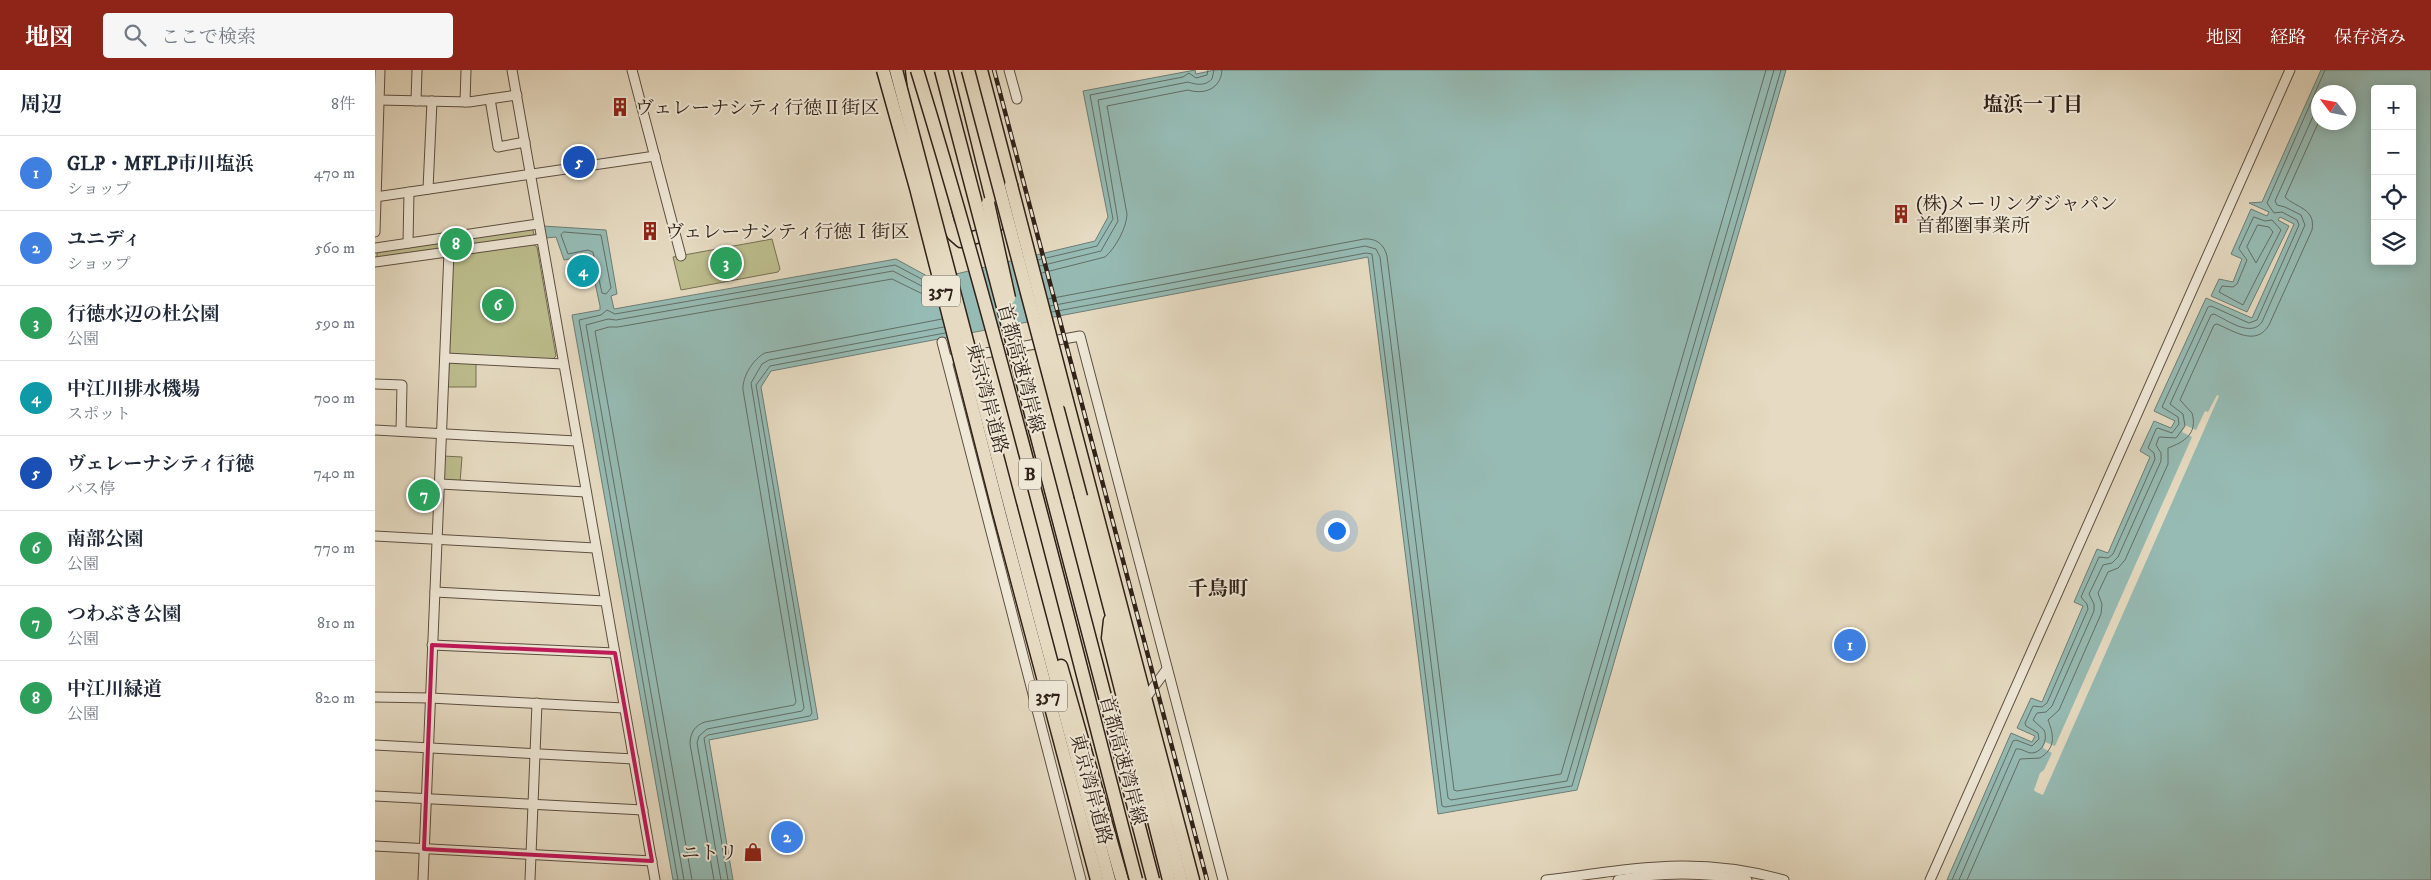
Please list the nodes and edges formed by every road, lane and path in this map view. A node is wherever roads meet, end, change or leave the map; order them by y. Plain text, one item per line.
1 (380, 70) edge
2 (417, 70) edge
3 (466, 70) edge
4 (512, 70) edge
5 (632, 70) edge
6 (883, 70) edge
7 (896, 70) edge
8 (912, 70) edge
9 (917, 70) edge
10 (941, 70) edge
11 (954, 70) edge
12 (960, 70) edge
13 (968, 70) edge
14 (981, 70) edge
15 (1009, 70) edge
16 (2290, 70) edge
17 (517, 95) junction
18 (490, 99) junction
19 (1017, 99) dead end
20 (379, 100) junction
21 (417, 101) junction
22 (431, 101) junction
23 (465, 102) junction
24 (525, 142) junction
25 (655, 156) junction
26 (531, 174) junction
27 (1011, 185) junction
28 (916, 188) junction
29 (428, 189) junction
30 (409, 192) junction
31 (376, 197) edge
32 (538, 224) junction
33 (375, 232) edge
34 (541, 239) junction
35 (409, 243) junction
36 (375, 248) edge
37 (449, 252) junction
38 (681, 256) dead end
39 (375, 262) edge
40 (942, 342) dead end
41 (1013, 345) junction
42 (972, 356) junction
43 (446, 358) junction
44 (947, 360) junction
45 (563, 364) junction
46 (1049, 381) junction
47 (375, 384) edge
48 (375, 430) edge
49 (401, 432) junction
50 (442, 434) junction
51 (576, 441) junction
52 (440, 484) junction
53 (585, 492) junction
54 (1086, 495) junction
55 (1005, 511) junction
56 (375, 536) edge
57 (437, 539) junction
58 (1021, 546) junction
59 (595, 548) junction
60 (435, 592) junction
61 (605, 601) junction
62 (1110, 617) junction
63 (432, 644) junction
64 (615, 653) junction
65 (1167, 669) junction
66 (375, 697) edge
67 (430, 698) junction
68 (1145, 700) junction
69 (537, 703) junction
70 (624, 708) junction
71 (375, 745) edge
72 (428, 748) junction
73 (535, 754) junction
74 (633, 759) junction
75 (375, 796) edge
76 (426, 799) junction
77 (533, 804) junction
78 (643, 810) junction
79 (375, 846) edge
80 (424, 849) junction
81 (531, 855) junction
82 (652, 861) junction
83 (1662, 873) edge
84 (1609, 876) edge
85 (1574, 878) edge
86 (423, 880) edge
87 (530, 880) edge
88 (655, 880) edge
89 (1081, 880) edge
90 (1097, 880) edge
91 (1109, 880) edge
92 (1122, 880) edge
93 (1136, 880) edge
94 (1153, 880) edge
95 (1169, 880) edge
96 (1181, 880) edge
97 (1193, 880) edge
98 (1223, 880) edge
99 (1546, 880) edge
100 (1618, 880) edge
101 (1747, 880) edge
102 (1784, 880) edge
103 (1930, 880) edge

1 - 20 street
2 - 21 street
3 - 23 street
4 - 17 street
5 - 25 street
6 - 28 highway, 東京湾岸道路 / 357, bridge
7 - 42 highway, 東京湾岸道路 / 357, bridge
8 - 12 highway
9 - 93 highway, 首都高速湾岸線 / B, bridge
10 - 41 highway, 首都高速湾岸線 / B, bridge
11 - 41 highway, bridge
13 - 46 highway, bridge
14 - 27 highway
15 - 19 street
16 - 103 street
17 - 18 street
17 - 24 street
18 - 23 street
18 - 24 street
20 - 21 street
20 - 31 street
21 - 22 street
22 - 23 street
22 - 29 street
24 - 26 street
25 - 26 street
25 - 38 street
26 - 29 street
26 - 32 street
27 - 46 highway, bridge
27 - 54 highway, bridge
28 - 42 highway, bridge
28 - 55 highway, 東京湾岸道路 / 357, bridge
29 - 30 street
30 - 31 street
30 - 35 street
31 - 33 street
32 - 34 street
32 - 35 street
34 - 37 street
34 - 45 street
35 - 36 street
37 - 39 street
37 - 43 street
40 - 44 street
41 - 94 highway, 首都高速湾岸線 / B, bridge
42 - 55 highway, 東京湾岸道路 / 357, bridge
43 - 45 street
43 - 50 street
44 - 65 street
44 - 89 street
45 - 51 street
46 - 54 highway, bridge
47 - 49 street
48 - 49 street
49 - 50 street
50 - 51 street
50 - 52 street
51 - 53 street
52 - 53 street
52 - 57 street
53 - 59 street
54 - 62 highway
54 - 68 highway
55 - 58 highway, 東京湾岸道路 / 357
55 - 90 highway, 東京湾岸道路 / 357
56 - 57 street
57 - 59 street
57 - 60 street
58 - 91 highway, 東京湾岸道路 / 357
58 - 92 highway
59 - 61 street
60 - 61 street
60 - 63 street
61 - 64 street
62 - 95 highway
62 - 96 highway
63 - 64 street
63 - 67 street
64 - 70 street
65 - 68 street
65 - 98 street
66 - 67 street
67 - 69 street
67 - 72 street
68 - 97 highway
69 - 70 street
69 - 73 street
70 - 74 street
71 - 72 street
72 - 73 street
72 - 76 street
73 - 74 street
73 - 77 street
74 - 78 street
75 - 76 street
76 - 77 street
76 - 80 street
77 - 78 street
77 - 81 street
78 - 82 street
79 - 80 street
80 - 81 street
80 - 86 street
81 - 82 street
81 - 87 street
82 - 88 street
83 - 84 street
83 - 100 street
83 - 101 street
83 - 102 street
84 - 85 street
85 - 99 street

